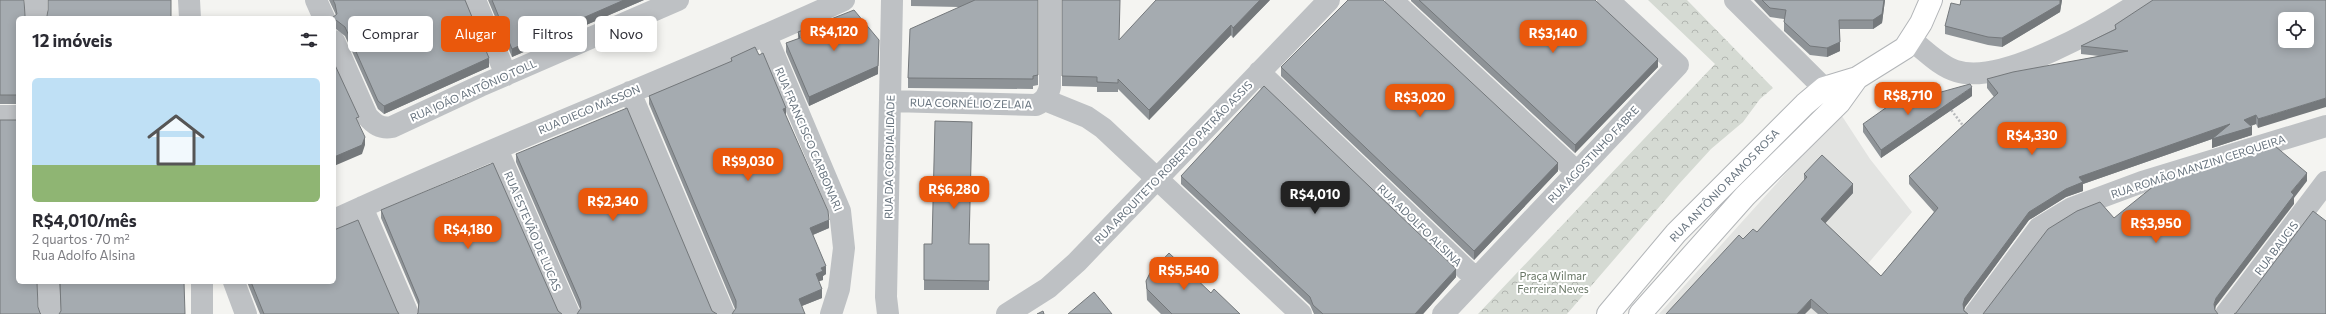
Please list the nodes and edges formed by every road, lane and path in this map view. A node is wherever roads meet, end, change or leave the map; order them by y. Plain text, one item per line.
1 (36, 0) edge
2 (189, 0) edge
3 (316, 0) edge
4 (475, 0) edge
5 (678, 0) edge
6 (844, 0) edge
7 (892, 0) edge
8 (1050, 0) edge
9 (1329, 0) edge
10 (1396, 0) edge
11 (1608, 0) edge
12 (1736, 0) edge
13 (1932, 0) edge
14 (2143, 0) edge
15 (637, 8) edge
16 (36, 16) edge
17 (190, 16) edge
18 (323, 16) edge
19 (766, 36) junction
20 (1908, 44) junction
21 (336, 46) edge
22 (1259, 72) junction
23 (506, 75) junction
24 (630, 92) junction
25 (1831, 95) junction
26 (1045, 100) junction
27 (891, 101) junction
28 (1946, 103) edge
29 (0, 116) edge
30 (16, 116) edge
31 (2326, 126) edge
32 (1965, 128) edge
33 (497, 149) junction
34 (1576, 172) junction
35 (1157, 179) junction
36 (2326, 182) edge
37 (362, 207) junction
38 (336, 219) edge
39 (1476, 279) junction
40 (48, 284) edge
41 (202, 284) edge
42 (235, 284) edge
43 (50, 314) edge
44 (202, 314) edge
45 (246, 314) edge
46 (408, 314) edge
47 (569, 314) edge
48 (724, 314) edge
49 (831, 314) edge
50 (888, 314) edge
51 (1007, 314) edge
52 (1301, 314) edge
53 (1443, 314) edge
54 (1608, 314) edge
55 (1640, 314) edge
56 (1975, 314) edge
57 (2226, 314) edge

1 - 16 street
2 - 17 street
3 - 18 street
4 - 23 street
5 - 15 street, RUA JOÃO ANTÔNIO TOLL
6 - 19 street, RUA DIEGO MASSON
7 - 27 street, RUA DA CORDIALIDADE
8 - 26 street, RUA CORNÉLIO ZELAIA
9 - 22 street, RUA ARQUITETO ROBERTO PATRÃO ASSIS
10 - 34 street
11 - 34 street, RUA AGOSTINHO FABRE
12 - 25 street
13 - 20 main road
14 - 20 street
15 - 23 street, RUA JOÃO ANTÔNIO TOLL
19 - 24 street, RUA DIEGO MASSON
19 - 49 street, RUA FRANCISCO CARBONARI
20 - 25 main road, RUA ANTÔNIO RAMOS ROSA
21 - 23 street, RUA JOÃO ANTÔNIO TOLL
22 - 35 street, RUA ARQUITETO ROBERTO PATRÃO ASSIS
22 - 39 street, RUA ADOLFO ALSINA
24 - 33 street, RUA DIEGO MASSON
24 - 48 street
25 - 54 main road, RUA ANTÔNIO RAMOS ROSA
25 - 55 main road, RUA ANTÔNIO RAMOS ROSA
26 - 27 street, RUA CORNÉLIO ZELAIA
26 - 35 street
27 - 50 street, RUA DA CORDIALIDADE
28 - 32 path
29 - 30 street
31 - 56 street, RUA ROMÃO MANZINI CERQUEIRA
33 - 37 street, RUA DIEGO MASSON
33 - 47 street, RUA ESTEVÃO DE LUCAS
34 - 39 street, RUA AGOSTINHO FABRE
35 - 51 street, RUA ARQUITETO ROBERTO PATRÃO ASSIS
35 - 52 street
36 - 57 street, RUA BAUCIS
37 - 38 street, RUA DIEGO MASSON
37 - 46 street
39 - 53 street, RUA AGOSTINHO FABRE
40 - 43 street
41 - 44 street
42 - 45 street

